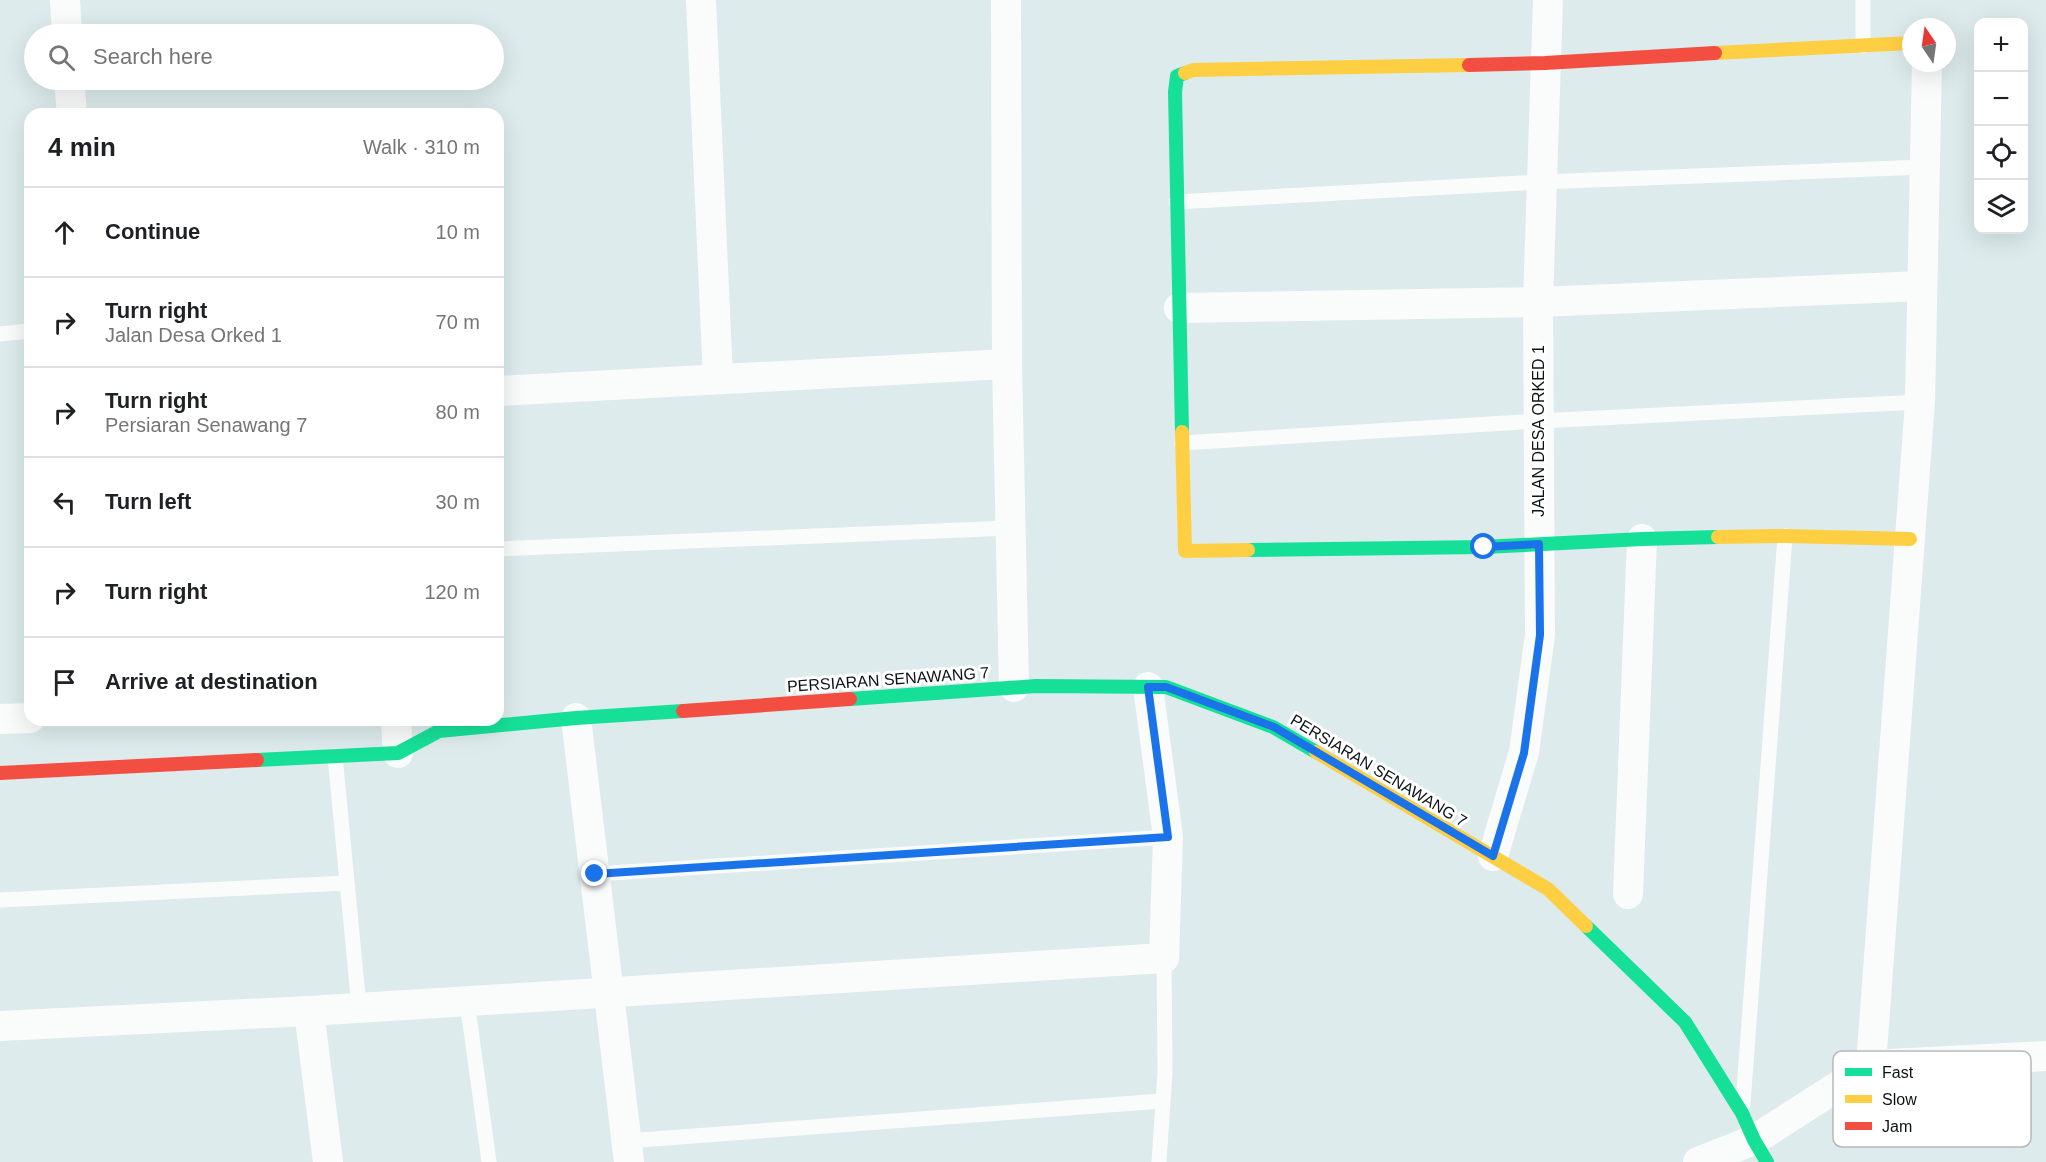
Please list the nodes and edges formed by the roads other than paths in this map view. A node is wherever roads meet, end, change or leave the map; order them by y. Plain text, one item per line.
1 (64, 0) edge
2 (700, 0) edge
3 (1006, 0) edge
4 (1548, 0) edge
5 (1863, 0) edge
6 (66, 24) edge
7 (1902, 42) edge
8 (1863, 46) junction
9 (1545, 63) junction
10 (1927, 72) edge
11 (70, 90) edge
12 (71, 108) edge
13 (1924, 167) junction
14 (1541, 182) junction
15 (1176, 202) junction
16 (1922, 286) junction
17 (1538, 302) junction
18 (1179, 308) junction
19 (24, 332) edge
20 (0, 334) edge
21 (1007, 364) junction
22 (718, 379) junction
23 (504, 390) edge
24 (1920, 402) junction
25 (1539, 421) junction
26 (1182, 443) junction
27 (1010, 528) junction
28 (1785, 536) junction
29 (1642, 539) junction
30 (1910, 539) junction
31 (1539, 544) junction
32 (504, 549) edge
33 (1014, 687) junction
34 (1148, 687) junction
35 (576, 717) junction
36 (24, 718) edge
37 (0, 719) edge
38 (504, 721) edge
39 (396, 726) edge
40 (429, 726) edge
41 (398, 753) junction
42 (335, 756) junction
43 (0, 773) edge
44 (1168, 837) junction
45 (1493, 856) junction
46 (595, 874) junction
47 (346, 883) junction
48 (1628, 894) dead end
49 (0, 900) edge
50 (1164, 958) junction
51 (609, 992) junction
52 (467, 1001) junction
53 (359, 1007) junction
54 (309, 1011) junction
55 (0, 1026) edge
56 (1872, 1051) edge
57 (2046, 1056) edge
58 (2031, 1057) edge
59 (1833, 1089) edge
60 (1162, 1101) junction
61 (1754, 1138) edge
62 (627, 1151) edge
63 (328, 1162) edge
64 (489, 1162) edge
65 (1159, 1162) edge
66 (1698, 1162) edge

1 - 6 street
2 - 22 street
3 - 21 street
4 - 9 street, JALAN DESA ORKED 1
5 - 8 lane
7 - 8 street
8 - 9 street
9 - 14 street, JALAN DESA ORKED 1
9 - 15 street
10 - 13 street
11 - 12 street
13 - 14 lane
13 - 16 street
14 - 15 lane
14 - 17 street, JALAN DESA ORKED 1
15 - 18 street
16 - 17 street
16 - 24 street
17 - 18 street
17 - 25 street, JALAN DESA ORKED 1
18 - 26 street
19 - 20 lane
21 - 22 street
21 - 27 street
22 - 23 street
24 - 25 lane
24 - 30 street
25 - 26 lane
25 - 31 street, JALAN DESA ORKED 1
26 - 31 street
27 - 32 lane
27 - 33 street
28 - 29 street
28 - 30 street
28 - 61 lane
29 - 31 street
29 - 48 street
30 - 56 street
31 - 45 street, JALAN DESA ORKED 1
33 - 34 street, PERSIARAN SENAWANG 7
33 - 35 street, PERSIARAN SENAWANG 7
34 - 44 street
34 - 45 street, PERSIARAN SENAWANG 7
35 - 38 street, PERSIARAN SENAWANG 7
35 - 46 street
36 - 37 street
39 - 41 street
40 - 41 street
41 - 42 street
42 - 43 street
42 - 47 lane
44 - 46 lane
44 - 50 street
45 - 61 street, PERSIARAN SENAWANG 7
46 - 51 street
47 - 49 lane
47 - 53 lane
50 - 51 street
50 - 60 lane
51 - 52 street
51 - 62 street
52 - 53 street
52 - 64 lane
53 - 54 street
54 - 55 street
54 - 63 street
57 - 58 street
59 - 61 street
60 - 62 lane
60 - 65 lane
61 - 66 street

